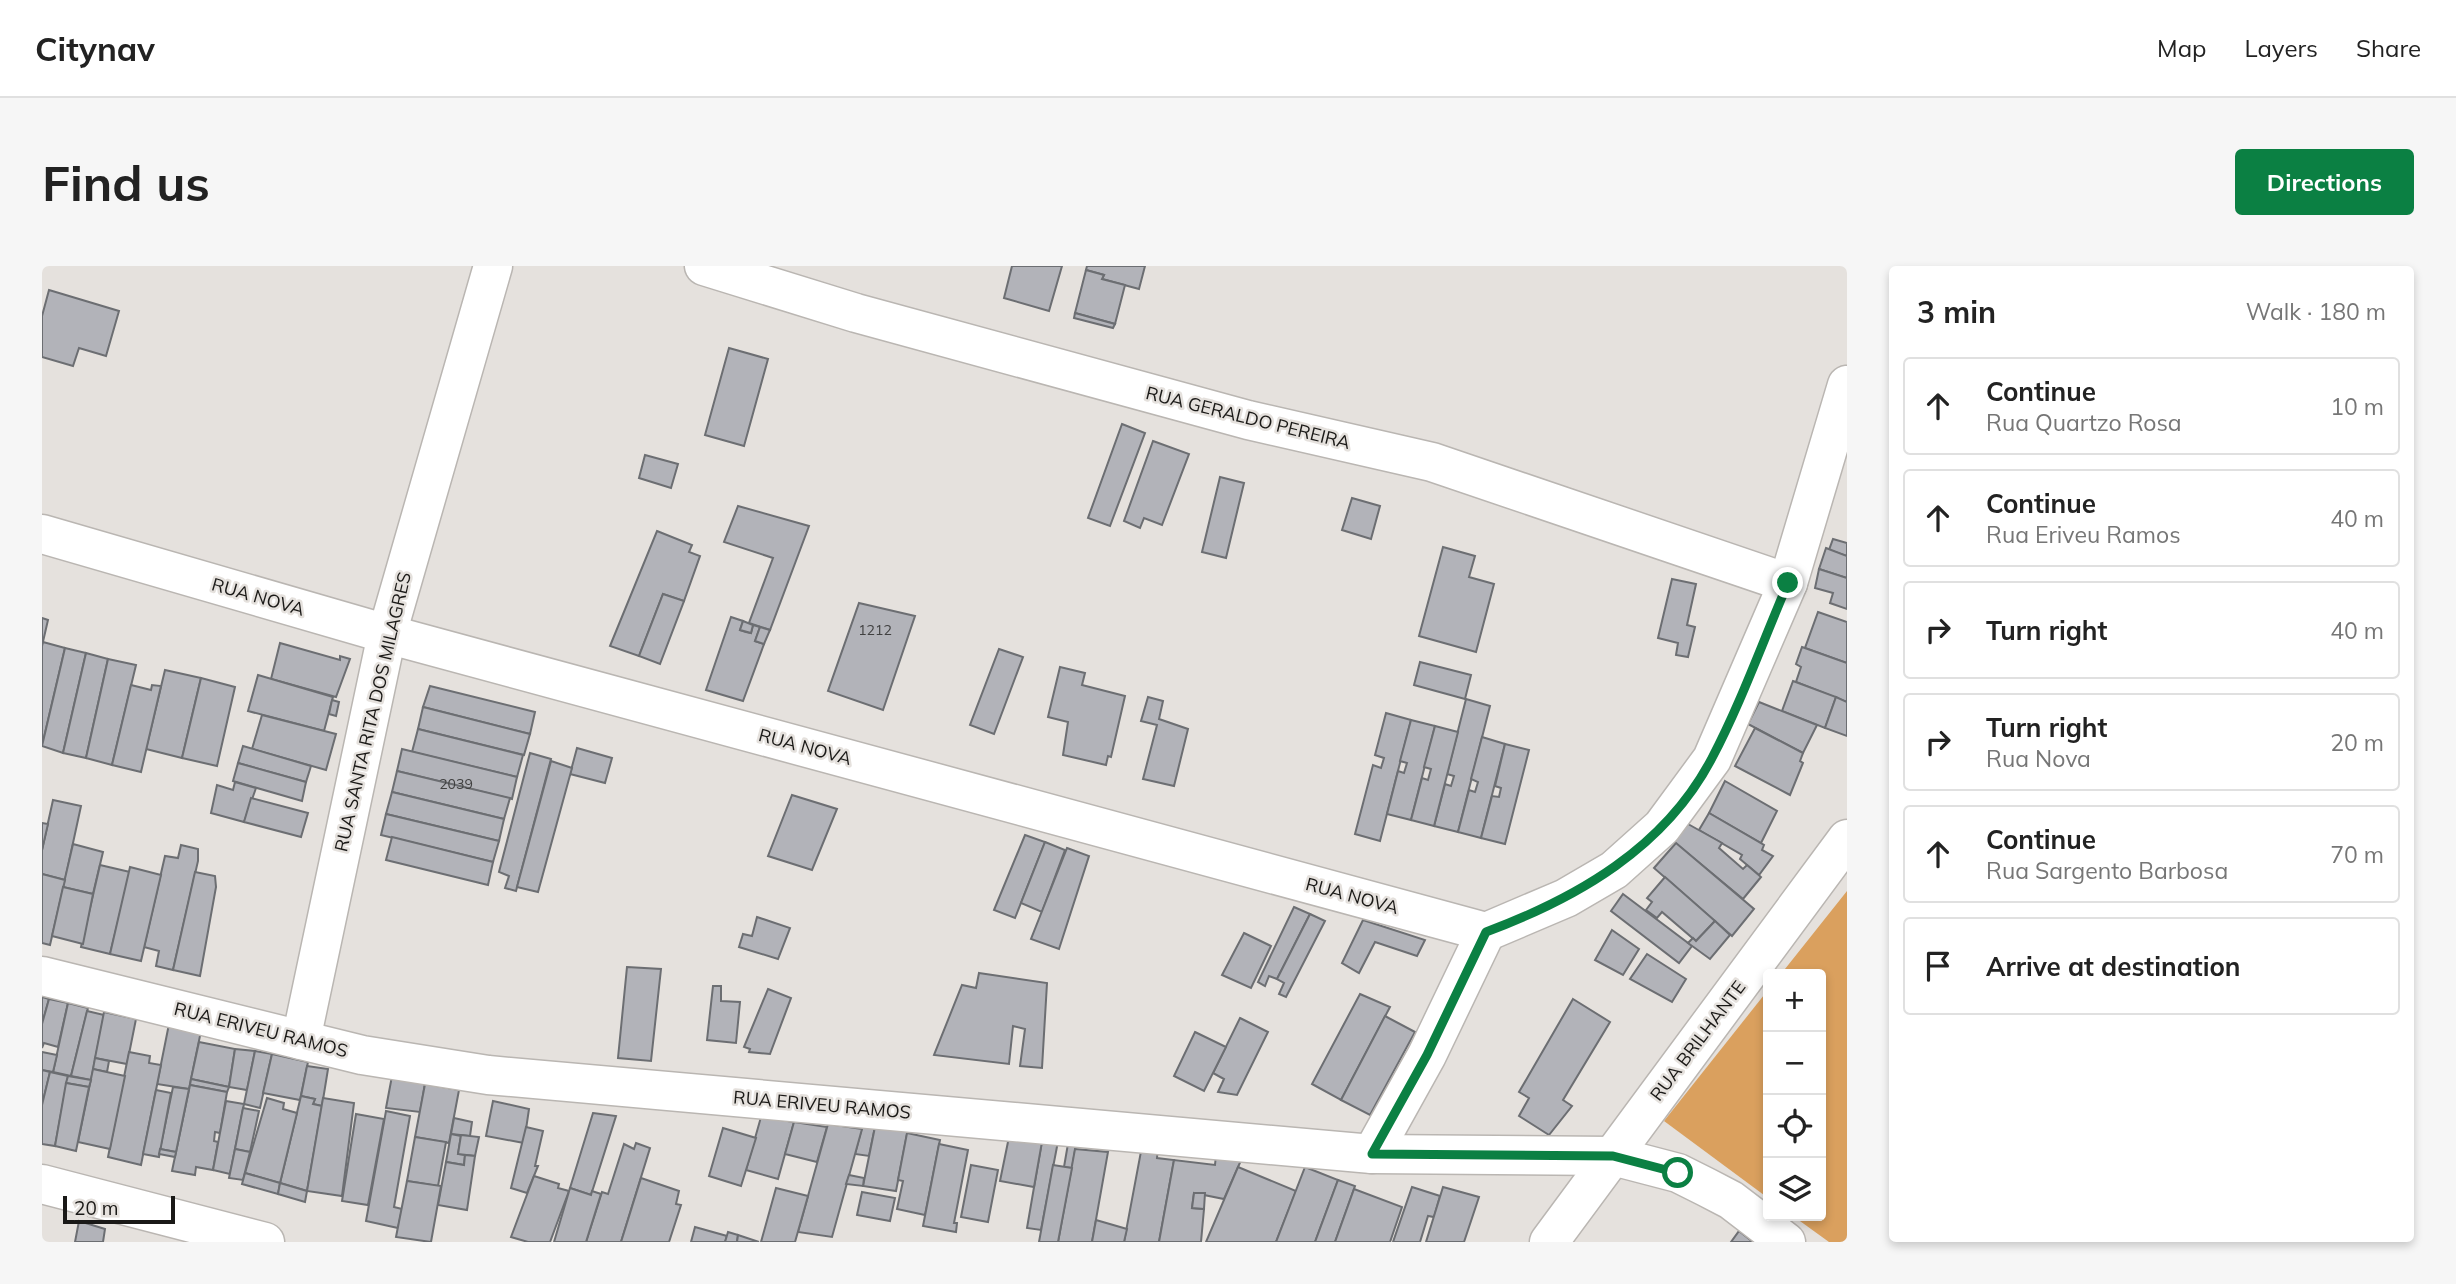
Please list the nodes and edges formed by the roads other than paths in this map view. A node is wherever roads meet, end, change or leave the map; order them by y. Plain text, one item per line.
1 (493, 266) edge
2 (704, 266) edge
3 (1847, 385) edge
4 (42, 534) edge
5 (1788, 583) junction
6 (387, 634) junction
7 (1847, 839) edge
8 (1486, 932) junction
9 (42, 976) edge
10 (301, 1040) junction
11 (1372, 1154) junction
12 (1613, 1156) junction
13 (42, 1184) edge
14 (265, 1242) edge
15 (1549, 1242) edge
16 (1786, 1242) edge

1 - 6 street, RUA SANTA RITA DOS MILAGRES
2 - 5 street, RUA GERALDO PEREIRA
3 - 5 street
4 - 6 street, RUA NOVA
5 - 8 street
6 - 8 street, RUA NOVA
6 - 10 street, RUA SANTA RITA DOS MILAGRES
7 - 12 street, RUA BRILHANTE
8 - 11 street
9 - 10 street, RUA ERIVEU RAMOS
10 - 11 street, RUA ERIVEU RAMOS
11 - 12 street, RUA ERIVEU RAMOS
12 - 15 street, RUA BRILHANTE
12 - 16 street, RUA ERIVEU RAMOS
13 - 14 street

